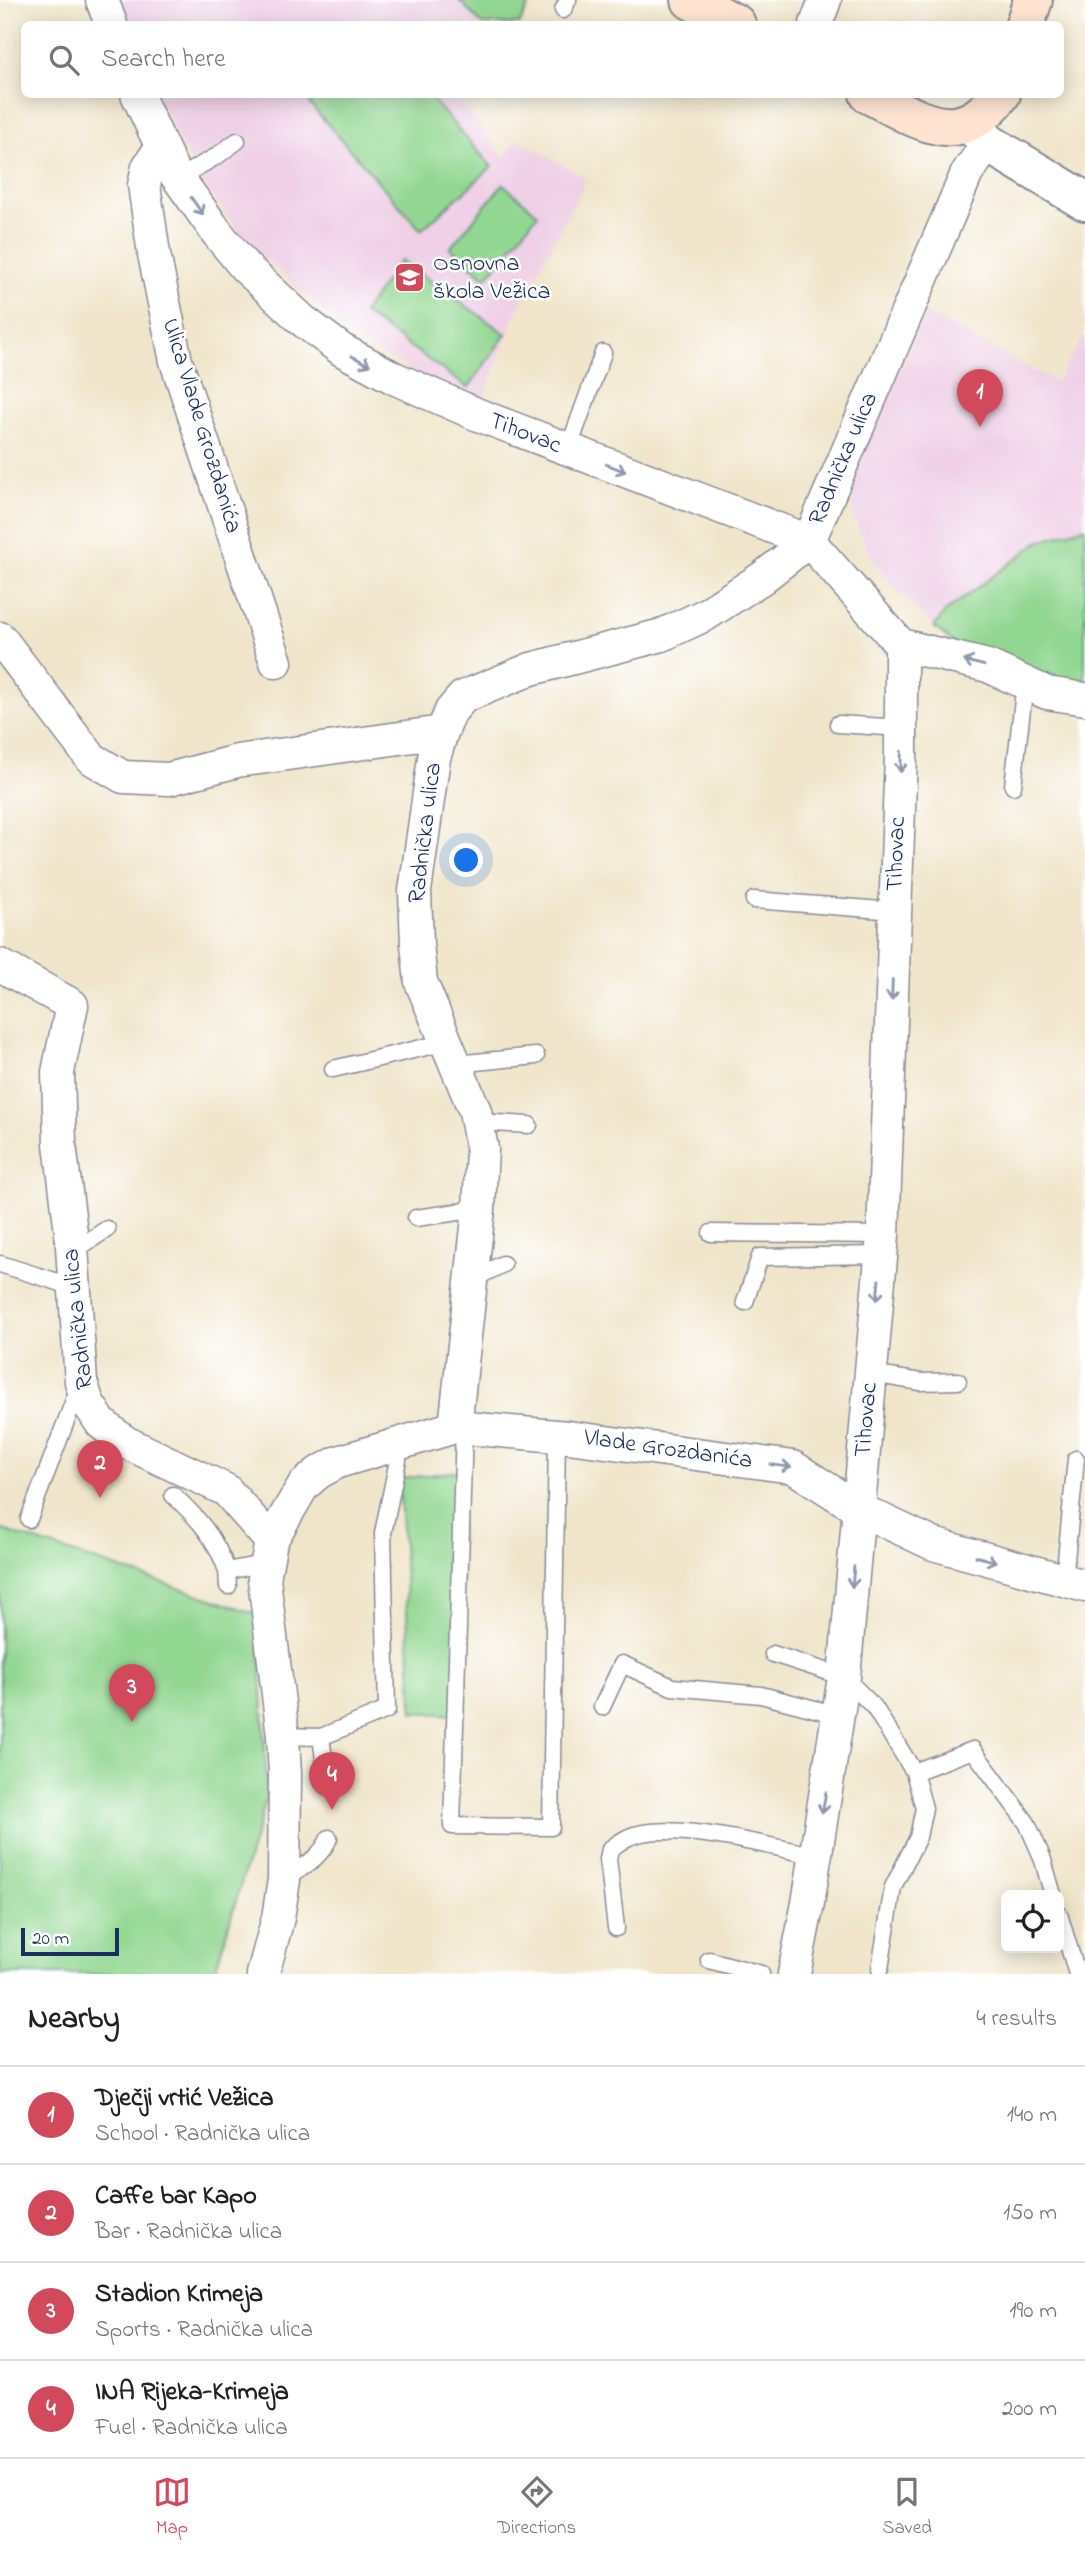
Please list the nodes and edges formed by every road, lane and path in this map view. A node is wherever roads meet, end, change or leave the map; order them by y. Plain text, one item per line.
1 (103, 0) edge
2 (825, 0) edge
3 (110, 21) edge
4 (818, 21) edge
5 (139, 98) edge
6 (877, 98) edge
7 (998, 98) edge
8 (979, 133) junction
9 (237, 141) dead end
10 (161, 148) junction
11 (178, 178) junction
12 (1085, 201) edge
13 (603, 353) dead end
14 (568, 450) junction
15 (809, 541) junction
16 (0, 638) edge
17 (901, 645) junction
18 (276, 662) dead end
19 (1025, 683) junction
20 (1085, 699) edge
21 (838, 724) dead end
22 (901, 728) junction
23 (442, 732) junction
24 (1013, 786) dead end
25 (754, 900) dead end
26 (895, 911) junction
27 (0, 965) edge
28 (451, 1053) junction
29 (536, 1056) dead end
30 (333, 1069) dead end
31 (477, 1122) junction
32 (529, 1125) dead end
33 (479, 1209) junction
34 (416, 1219) dead end
35 (107, 1229) dead end
36 (711, 1233) dead end
37 (882, 1245) junction
38 (72, 1252) junction
39 (0, 1264) edge
40 (503, 1264) dead end
41 (471, 1280) junction
42 (74, 1287) junction
43 (745, 1301) dead end
44 (871, 1374) junction
45 (958, 1381) dead end
46 (81, 1382) junction
47 (460, 1427) junction
48 (562, 1436) junction
49 (396, 1443) junction
50 (1076, 1459) dead end
51 (213, 1484) junction
52 (173, 1495) dead end
53 (859, 1509) junction
54 (192, 1513) junction
55 (29, 1519) dead end
56 (269, 1552) junction
57 (1074, 1583) edge
58 (773, 1654) dead end
59 (844, 1677) junction
60 (602, 1707) dead end
61 (838, 1715) junction
62 (283, 1736) junction
63 (321, 1737) junction
64 (324, 1759) dead end
65 (914, 1772) junction
66 (329, 1838) dead end
67 (816, 1856) junction
68 (284, 1880) junction
69 (1052, 1890) edge
70 (616, 1928) dead end
71 (1064, 1931) edge
72 (709, 1960) dead end
73 (268, 1967) edge
74 (880, 1969) dead end
75 (761, 1974) edge
76 (794, 1974) edge
77 (1077, 1974) edge

1 - 3 street
2 - 4 street
5 - 10 street, Tihovac
6 - 8 main road
7 - 8 main road, Radnička ulica
8 - 12 street
8 - 15 street, Radnička ulica
9 - 11 lane
10 - 11 street, Tihovac
10 - 18 street, Ulica Vlade Grozdanića
11 -> 14 street, Tihovac
13 - 14 lane
14 -> 15 street, Tihovac
15 - 17 street, Tihovac
15 - 23 street, Radnička ulica
16 - 23 street, Radnička ulica
19 -> 17 street
17 - 22 street, Tihovac
19 - 20 street
19 - 24 lane
21 - 22 lane
22 -> 26 street, Tihovac
23 - 28 street, Radnička ulica
25 - 26 lane
26 -> 37 street, Tihovac
27 - 38 street, Radnička ulica
28 - 29 lane
28 - 30 lane
28 - 31 street, Radnička ulica
31 - 32 lane
31 - 33 street, Radnička ulica
33 - 34 lane
33 - 41 street, Radnička ulica
35 - 38 lane
36 - 37 lane
37 - 43 lane
37 -> 44 street, Tihovac
38 - 42 street, Radnička ulica
39 - 42 lane
40 - 41 lane
41 - 47 street, Radnička ulica
42 - 46 street, Radnička ulica
44 - 45 lane
44 - 53 street, Tihovac
46 - 51 street, Radnička ulica
46 - 55 lane
47 - 48 street, Vlade Grozdanića
47 - 48 lane
47 - 49 street, Vlade Grozdanića
48 -> 53 street, Vlade Grozdanića
49 - 56 street, Vlade Grozdanića
49 - 63 lane
50 - 57 lane
51 - 54 lane
51 - 56 street, Radnička ulica
52 - 54 lane
53 -> 57 street, Vlade Grozdanića
53 -> 59 street, Tihovac
54 - 56 lane
56 - 62 street
58 - 59 lane
59 - 61 street, Tihovac
59 - 65 lane
60 - 61 lane
61 -> 67 street, Tihovac
62 - 63 lane
62 - 68 street
63 - 64 lane
65 - 69 lane
65 - 74 lane
66 - 68 lane
67 - 70 lane
67 - 76 street, Tihovac
68 - 73 street
71 - 77 lane
72 - 75 lane

